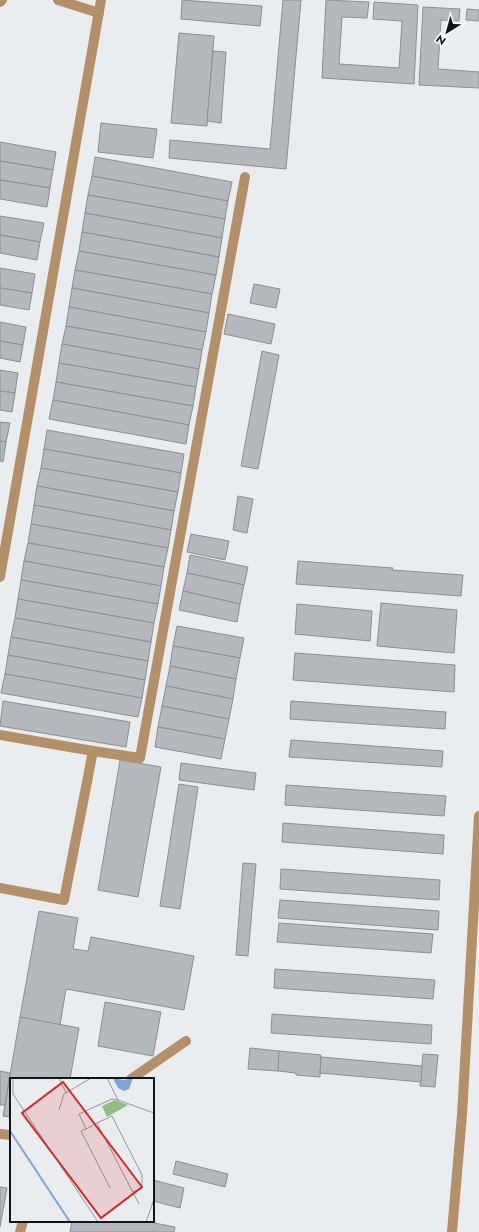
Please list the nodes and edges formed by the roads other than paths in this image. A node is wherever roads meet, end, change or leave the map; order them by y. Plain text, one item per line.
1 (58, 0) edge
2 (102, 0) edge
3 (99, 13) junction
4 (245, 177) dead end
5 (0, 577) edge
6 (0, 735) edge
7 (93, 751) junction
8 (479, 816) edge
9 (0, 888) edge
10 (186, 1041) dead end
11 (132, 1078) edge
12 (0, 1134) edge
13 (10, 1135) edge
14 (23, 1222) edge
15 (20, 1232) edge
16 (452, 1232) edge

1 - 3 lane
2 - 3 lane
3 - 5 lane
4 - 7 lane
6 - 7 lane
7 - 9 lane
8 - 16 lane
10 - 11 lane
12 - 13 lane
14 - 15 lane

